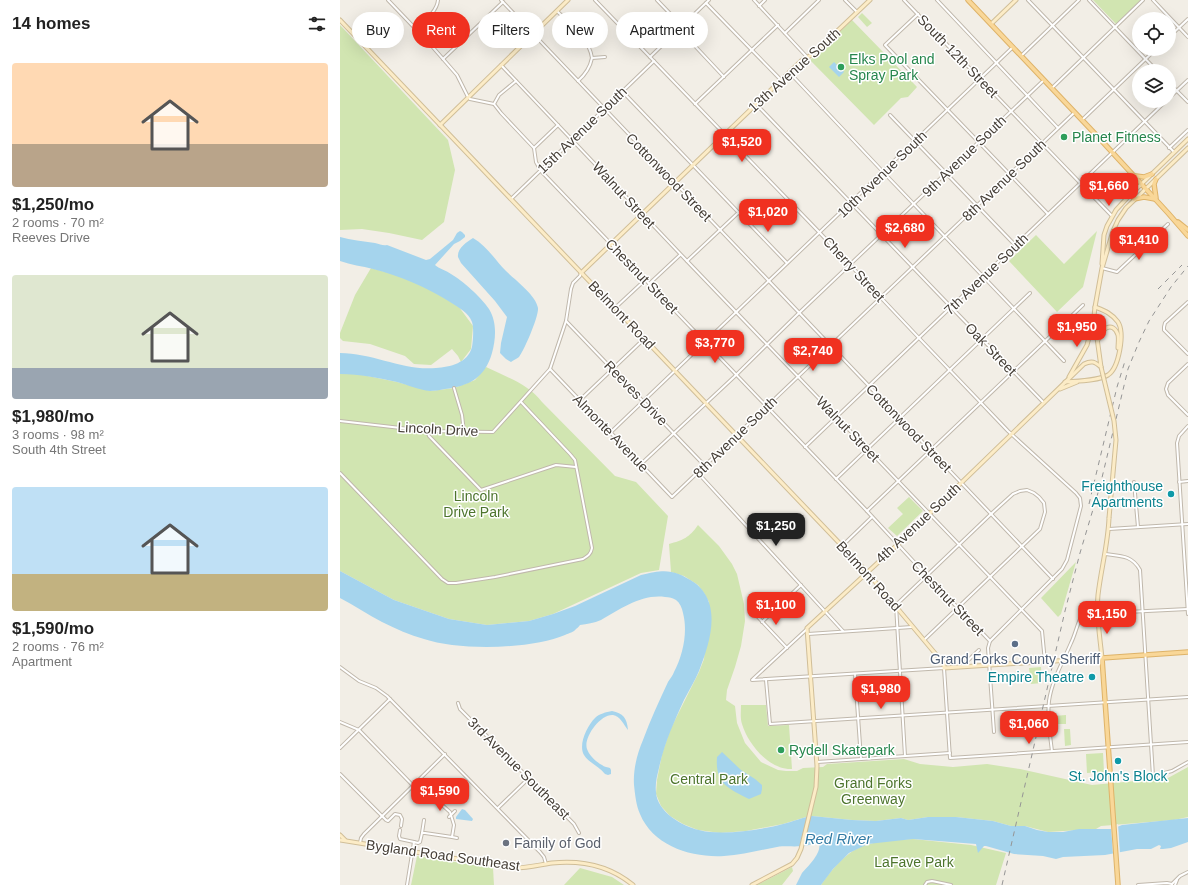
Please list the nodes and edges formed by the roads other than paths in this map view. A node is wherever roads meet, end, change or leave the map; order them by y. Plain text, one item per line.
1 (388, 0) edge
2 (438, 0) edge
3 (501, 0) edge
4 (568, 0) edge
5 (595, 0) edge
6 (657, 0) edge
7 (709, 0) edge
8 (754, 0) edge
9 (764, 0) edge
10 (819, 0) edge
11 (845, 0) edge
12 (870, 0) edge
13 (904, 0) edge
14 (937, 0) edge
15 (968, 0) edge
16 (1016, 0) edge
17 (1028, 0) edge
18 (1079, 0) edge
19 (1089, 0) edge
20 (1143, 0) edge
21 (1153, 0) edge
22 (503, 2) junction
23 (706, 3) junction
24 (759, 6) junction
25 (557, 11) junction
26 (433, 12) edge
27 (512, 12) edge
28 (669, 12) edge
29 (697, 12) edge
30 (857, 12) junction
31 (918, 14) junction
32 (1188, 19) edge
33 (340, 20) edge
34 (544, 23) edge
35 (991, 24) junction
36 (778, 25) junction
37 (412, 26) edge
38 (1052, 26) junction
39 (1115, 27) junction
40 (1179, 28) junction
41 (1176, 31) edge
42 (785, 33) junction
43 (1188, 37) edge
44 (544, 46) edge
45 (1013, 47) junction
46 (433, 48) edge
47 (519, 48) edge
48 (659, 48) edge
49 (697, 48) edge
50 (751, 50) junction
51 (1021, 56) junction
52 (1149, 56) edge
53 (650, 57) junction
54 (807, 57) junction
55 (592, 58) junction
56 (606, 58) dead end
57 (1083, 58) junction
58 (443, 59) junction
59 (1146, 59) junction
60 (654, 61) junction
61 (996, 63) junction
62 (1151, 64) edge
63 (501, 65) junction
64 (789, 72) junction
65 (724, 76) junction
66 (981, 79) junction
67 (781, 80) junction
68 (1044, 80) junction
69 (1188, 80) edge
70 (516, 81) junction
71 (578, 82) junction
72 (1052, 88) junction
73 (1114, 89) junction
74 (622, 91) junction
75 (1177, 91) joint
76 (1028, 96) junction
77 (468, 97) junction
78 (1188, 102) edge
79 (494, 104) junction
80 (695, 104) junction
81 (756, 104) junction
82 (1159, 108) edge
83 (604, 109) junction
84 (948, 110) junction
85 (1011, 111) junction
86 (1075, 112) junction
87 (890, 115) dead end
88 (1082, 120) junction
89 (1145, 121) junction
90 (440, 125) junction
91 (558, 125) junction
92 (1058, 128) junction
93 (1188, 130) edge
94 (724, 134) junction
95 (1188, 139) edge
96 (572, 140) junction
97 (916, 141) junction
98 (978, 142) junction
99 (1042, 144) junction
100 (534, 148) junction
101 (1169, 148) junction
102 (1188, 148) edge
103 (1112, 152) junction
104 (1174, 153) junction
105 (693, 165) junction
106 (541, 171) junction
107 (883, 172) junction
108 (946, 173) junction
109 (1152, 174) junction
110 (1009, 175) junction
111 (1134, 175) junction
112 (1156, 179) junction
113 (674, 183) junction
114 (1142, 183) junction
115 (1080, 184) junction
116 (1146, 188) junction
117 (1133, 191) junction
118 (511, 199) junction
119 (1134, 199) junction
120 (1156, 199) junction
121 (851, 203) junction
122 (914, 204) junction
123 (977, 206) junction
124 (1168, 212) junction
125 (738, 213) junction
126 (642, 214) junction
127 (1048, 214) junction
128 (1112, 216) junction
129 (1168, 224) dead end
130 (720, 230) junction
131 (1188, 230) edge
132 (819, 232) junction
133 (882, 235) junction
134 (1104, 235) junction
135 (945, 236) junction
136 (1188, 236) edge
137 (1111, 237) junction
138 (611, 244) junction
139 (1015, 246) junction
140 (680, 254) junction
141 (687, 261) junction
142 (787, 263) junction
143 (850, 266) junction
144 (913, 267) junction
145 (1102, 268) junction
146 (581, 273) junction
147 (983, 276) junction
148 (645, 280) junction
149 (768, 281) junction
150 (649, 284) junction
151 (1030, 293) dead end
152 (881, 298) junction
153 (1188, 302) edge
154 (1083, 304) dead end
155 (1095, 306) junction
156 (951, 307) junction
157 (615, 308) junction
158 (1014, 308) junction
159 (736, 312) junction
160 (799, 313) junction
161 (1094, 316) junction
162 (566, 321) junction
163 (918, 338) junction
164 (644, 339) junction
165 (982, 339) junction
166 (1045, 341) junction
167 (705, 342) junction
168 (767, 344) junction
169 (1098, 344) junction
170 (830, 346) junction
171 (1188, 354) edge
172 (1118, 356) junction
173 (1064, 361) dead end
174 (1188, 364) edge
175 (1101, 367) junction
176 (550, 369) junction
177 (612, 369) junction
178 (950, 370) junction
179 (675, 371) junction
180 (1013, 371) junction
181 (736, 375) junction
182 (798, 377) junction
183 (1086, 380) junction
184 (1065, 382) junction
185 (868, 386) junction
186 (454, 388) dead end
187 (1057, 390) junction
188 (580, 400) junction
189 (521, 402) junction
190 (643, 402) junction
191 (981, 402) junction
192 (1044, 403) junction
193 (706, 404) junction
194 (767, 407) junction
195 (1188, 415) edge
196 (836, 416) junction
197 (899, 418) junction
198 (340, 421) edge
199 (1188, 426) edge
200 (428, 432) junction
201 (464, 432) junction
202 (611, 432) junction
203 (674, 434) junction
204 (1011, 434) junction
205 (737, 436) junction
206 (805, 447) junction
207 (867, 449) junction
208 (930, 450) junction
209 (641, 464) junction
210 (576, 466) junction
211 (705, 466) junction
212 (340, 473) edge
213 (698, 473) junction
214 (836, 479) junction
215 (898, 481) junction
216 (1188, 481) edge
217 (1134, 482) dead end
218 (1179, 482) junction
219 (961, 483) junction
220 (672, 497) joint
221 (867, 511) junction
222 (929, 513) junction
223 (991, 514) junction
224 (872, 517) junction
225 (1182, 524) junction
226 (1188, 524) edge
227 (1138, 527) junction
228 (1108, 529) junction
229 (897, 544) junction
230 (959, 545) junction
231 (842, 546) junction
232 (1022, 546) junction
233 (1105, 554) junction
234 (1186, 566) edge
235 (867, 572) junction
236 (927, 576) junction
237 (990, 577) junction
238 (1053, 578) junction
239 (800, 585) junction
240 (896, 605) junction
241 (958, 608) junction
242 (1188, 609) edge
243 (1021, 610) junction
244 (1143, 611) junction
245 (825, 612) junction
246 (755, 614) dead end
247 (1098, 614) junction
248 (1188, 614) edge
249 (762, 622) junction
250 (913, 626) junction
251 (807, 628) junction
252 (897, 628) junction
253 (843, 631) junction
254 (808, 634) junction
255 (924, 640) junction
256 (990, 641) junction
257 (787, 648) junction
258 (979, 650) dead end
259 (1188, 652) edge
260 (1146, 655) junction
261 (1102, 658) junction
262 (1062, 661) junction
263 (1045, 662) junction
264 (989, 666) junction
265 (340, 667) edge
266 (961, 667) junction
267 (944, 668) junction
268 (900, 671) junction
269 (854, 674) junction
270 (810, 677) junction
271 (766, 680) junction
272 (1188, 697) edge
273 (390, 699) junction
274 (1149, 700) junction
275 (458, 703) dead end
276 (1105, 703) junction
277 (1049, 707) junction
278 (992, 710) junction
279 (947, 713) junction
280 (903, 716) junction
281 (858, 718) junction
282 (340, 722) edge
283 (813, 722) junction
284 (358, 730) junction
285 (994, 732) dead end
286 (1188, 742) edge
287 (1151, 744) junction
288 (1108, 747) junction
289 (340, 748) edge
290 (1052, 751) junction
291 (950, 753) junction
292 (445, 754) junction
293 (905, 756) junction
294 (860, 759) junction
295 (817, 762) junction
296 (1188, 762) edge
297 (340, 774) edge
298 (529, 778) junction
299 (413, 785) junction
300 (498, 808) junction
301 (455, 811) dead end
302 (451, 815) junction
303 (382, 816) junction
304 (449, 817) dead end
305 (424, 820) dead end
306 (401, 826) dead end
307 (400, 830) dead end
308 (422, 833) junction
309 (579, 833) dead end
310 (340, 835) edge
311 (452, 837) junction
312 (457, 838) dead end
313 (340, 840) edge
314 (347, 841) junction
315 (414, 842) junction
316 (360, 843) junction
317 (412, 851) junction
318 (546, 864) junction
319 (1188, 872) edge
320 (407, 885) edge
321 (633, 885) edge
322 (752, 885) edge
323 (926, 885) edge
324 (951, 885) edge
325 (1118, 885) edge
326 (1138, 885) edge
327 (1173, 885) edge

1 - 37 street
2 - 26 street
3 - 22 street, Cottonwood Street
4 - 25 street
5 - 53 street, Cherry Street
6 - 28 street
7 - 23 street
8 - 24 street
9 - 24 street
10 - 42 street
11 - 30 street
12 - 30 street, 13th Avenue South
13 - 31 street, South 12th Street
14 - 61 street
15 - 35 main road
16 - 35 street
17 - 38 street
18 - 38 street
19 - 39 street
20 - 39 street
21 - 40 street
22 - 27 street, Cottonwood Street
22 - 58 street
23 - 29 street
23 - 50 street
24 - 36 street
25 - 34 street
25 - 55 street
30 - 54 street, 13th Avenue South
31 - 66 street, South 12th Street
31 - 84 street
32 - 40 street
33 - 90 street, Belmont Road
35 - 45 main road
36 - 42 street
36 - 50 street
38 - 51 street
38 - 57 street
39 - 57 street
39 - 59 street
40 - 41 street
40 - 43 street
42 - 54 street
44 - 71 street, Cottonwood Street
45 - 51 main road
45 - 61 street, 10th Avenue South
46 - 58 street
47 - 63 street
48 - 53 street
49 - 65 street
50 - 65 street
50 - 67 street
51 - 68 main road
52 - 59 street
53 - 60 street, Cherry Street
54 - 64 street, 13th Avenue South
55 - 56 street
55 - 71 street
57 - 72 street
57 - 73 street
58 - 77 street
59 - 62 street
59 - 73 street
60 - 74 street, 15th Avenue South
60 - 80 street, Cherry Street
61 - 66 street, 10th Avenue South
61 - 76 street
63 - 70 street, Walnut Street
63 - 77 street
64 - 67 street, 13th Avenue South
64 - 107 street
65 - 80 street
66 - 84 street, 10th Avenue South
66 - 85 street, South 12th Street
67 - 81 street, 13th Avenue South
68 - 72 main road
68 - 76 street, 9th Avenue South
69 - 75 street
70 - 79 street
70 - 91 street, Walnut Street
71 - 83 street, Cottonwood Street
72 - 86 main road
73 - 88 street
73 - 89 street
74 - 83 street, 15th Avenue South
74 - 105 street
75 - 78 street
76 - 85 street, 9th Avenue South
76 - 92 street
77 - 79 street
77 - 90 street
79 - 100 street, Chestnut Street
80 - 94 street, Cherry Street
81 - 94 street, 13th Avenue South
81 - 121 street, Oak Street
82 - 89 street, 7th Avenue South
83 - 96 street, 15th Avenue South
83 - 113 street, Cottonwood Street
84 - 97 street, 10th Avenue South
84 - 98 street
85 - 98 street, 9th Avenue South
85 - 99 street, South 12th Street
86 - 88 main road
86 - 92 street, 8th Avenue South
87 - 97 street
88 - 103 main road
89 - 101 street
89 - 103 street, 7th Avenue South
90 - 118 street, Belmont Road
91 - 96 street, Walnut Street
91 - 100 street
92 - 99 street, 8th Avenue South
93 - 101 street
94 - 105 street, 13th Avenue South
94 - 132 street, Cherry Street
95 - 104 street
96 - 106 street, 15th Avenue South
96 - 126 street, Walnut Street
97 - 107 street, 10th Avenue South
97 - 108 street
98 - 108 street, 9th Avenue South
98 - 110 street
99 - 110 street, 8th Avenue South
99 - 115 street, South 12th Street
100 - 106 street, Chestnut Street
101 - 104 street
102 - 112 street
103 - 111 main road
103 - 115 street, 7th Avenue South
104 - 109 street
105 - 113 street, 13th Avenue South
105 - 125 street
106 - 118 street, 15th Avenue South
106 - 138 street, Chestnut Street
107 - 121 street, 10th Avenue South
107 - 122 street
108 - 122 street, 9th Avenue South
108 - 123 street
109 - 111 main road
109 - 114 street
110 - 123 street, 8th Avenue South
110 - 127 street
111 - 114 main road
111 - 117 main road
112 - 116 street
112 - 120 main road
113 - 126 street, 13th Avenue South
113 - 130 street, Cottonwood Street
114 - 116 main road
114 - 117 street
115 - 127 street, 7th Avenue South
115 - 128 street, South 12th Street
116 - 119 street
116 - 120 main road
117 - 128 street
118 - 146 street, Belmont Road
119 - 120 main road
119 - 137 street
120 - 124 main road
121 - 132 street, 10th Avenue South
121 - 133 street, Oak Street
122 - 133 street, 9th Avenue South
122 - 135 street
123 - 135 street, 8th Avenue South
123 - 139 street
124 - 131 main road
124 - 136 main road
125 - 130 street
125 - 142 street
126 - 138 street, 13th Avenue South
126 - 140 street, Walnut Street
127 - 139 street, 7th Avenue South
128 - 134 street
129 - 145 street
130 - 141 street
130 - 149 street, Cottonwood Street
132 - 142 street, 10th Avenue South
132 - 143 street, Cherry Street
133 - 143 street, 9th Avenue South
133 - 144 street, Oak Street
134 - 137 street
134 - 145 street
135 - 144 street, 8th Avenue South
135 - 147 street
137 - 145 street
138 - 146 street, 13th Avenue South
138 - 148 street, Chestnut Street
139 - 147 street, 7th Avenue South
140 - 141 street, Walnut Street
140 - 150 street
141 - 159 street, Walnut Street
142 - 149 street, 10th Avenue South
143 - 152 street, Cherry Street
143 - 160 street, 9th Avenue South
144 - 152 street, 8th Avenue South
144 - 156 street, Oak Street
145 - 155 street
146 - 157 street, Belmont Road
146 - 162 street, Lincoln Drive
147 - 156 street, 7th Avenue South
147 - 158 street
148 - 150 street, Chestnut Street
148 - 157 street
149 - 159 street, 10th Avenue South
149 - 160 street, Cottonwood Street
150 - 167 street, Chestnut Street
151 - 158 street
152 - 163 street, Cherry Street
152 - 170 street, 8th Avenue South
153 - 171 street
154 - 166 street
155 - 161 street
155 - 172 street
156 - 163 street, 7th Avenue South
156 - 165 street, Oak Street
157 - 164 street, Belmont Road
158 - 165 street
158 - 166 street
159 - 167 street, 10th Avenue South
159 - 168 street, Walnut Street
160 - 168 street, 9th Avenue South
160 - 170 street, Cottonwood Street
161 - 169 street
161 - 184 street
162 - 176 street, Lincoln Drive
162 - 177 street, Reeves Drive
163 - 178 street, Cherry Street
163 - 185 street, 7th Avenue South
164 - 177 street
164 - 179 street, Belmont Road
165 - 178 street
165 - 180 street, Oak Street
166 - 173 street
166 - 180 street
167 - 179 street, 10th Avenue South
167 - 181 street, Chestnut Street
168 - 181 street, 9th Avenue South
168 - 182 street, Walnut Street
169 - 172 street
169 - 175 street
170 - 182 street, 8th Avenue South
170 - 185 street, Cottonwood Street
172 - 183 street
174 - 195 street
175 - 184 street
175 - 228 street, bridge
176 - 188 street, Almonte Avenue
176 - 189 street, Lincoln Drive
177 - 188 street
177 - 190 street, Reeves Drive
178 - 191 street, Cherry Street
178 - 197 street
179 - 190 street, 10th Avenue South
179 - 193 street, Belmont Road
180 - 191 street
180 - 192 street, Oak Street
181 - 193 street, 9th Avenue South
181 - 194 street, Chestnut Street
182 - 194 street, 8th Avenue South
182 - 196 street, Walnut Street
183 - 184 street
183 - 187 street
184 - 187 street, 4th Avenue South
185 - 196 street, 7th Avenue South
185 - 197 street, Cottonwood Street
186 - 201 street
187 - 192 street, 4th Avenue South
188 - 202 street, Almonte Avenue
189 - 201 street, Lincoln Drive
189 - 210 street
190 - 202 street, 10th Avenue South
190 - 203 street, Reeves Drive
191 - 204 street, Cherry Street
191 - 208 street
192 - 204 street, 4th Avenue South
193 - 203 street, 9th Avenue South
193 - 205 street, Belmont Road
194 - 205 street, 8th Avenue South
194 - 206 street, Chestnut Street
196 - 206 street, 7th Avenue South
196 - 207 street, Walnut Street
197 - 207 street
197 - 208 street, Cottonwood Street
198 - 200 street, Lincoln Drive
199 - 218 street
200 - 201 street, Lincoln Drive
200 - 210 street
202 - 209 street, Almonte Avenue
203 - 209 street, 9th Avenue South
203 - 211 street, Reeves Drive
204 - 219 street, 4th Avenue South
204 - 238 street, Cherry Street
205 - 211 street, 8th Avenue South
205 - 231 street, Belmont Road
206 - 214 street, Chestnut Street
207 - 214 street
207 - 215 street, Walnut Street
208 - 215 street
208 - 219 street, Cottonwood Street
209 - 220 street, Almonte Avenue
210 - 212 street
211 - 213 street, 8th Avenue South
213 - 220 street, 8th Avenue South
213 - 239 street
214 - 221 street, Chestnut Street
215 - 221 street
215 - 222 street, Walnut Street
216 - 218 street
217 - 227 street
218 - 225 street
219 - 222 street, 4th Avenue South
219 - 223 street, Cottonwood Street
221 - 224 street, Chestnut Street
222 - 229 street, 4th Avenue South
222 - 230 street, Walnut Street
223 - 230 street
223 - 232 street, Cottonwood Street
223 - 232 street
224 - 229 street, Chestnut Street
224 - 231 street
225 - 226 street
225 - 227 street
225 - 234 street
227 - 228 street
228 - 233 street
229 - 235 street, 4th Avenue South
229 - 236 street, Chestnut Street
230 - 236 street
230 - 237 street, Walnut Street
231 - 235 street, Belmont Road
232 - 237 street
232 - 238 street, Cottonwood Street
233 - 244 street
233 - 247 street
234 - 242 street
235 - 240 street, Belmont Road
235 - 245 street, 4th Avenue South
236 - 240 street
236 - 241 street, Chestnut Street
237 - 241 street
237 - 243 street, Walnut Street
238 - 243 street
239 - 245 street
239 - 249 street
240 - 250 street, Belmont Road
240 - 252 street
241 - 255 street
241 - 256 street, Chestnut Street
242 - 244 street
242 - 248 street
243 - 256 street
243 - 263 street, Walnut Street
244 - 247 street
244 - 260 street
245 - 251 street, 4th Avenue South
245 - 253 street
246 - 249 street
247 - 261 street
247 - 262 street
249 - 257 street
250 - 252 street
250 - 255 street, Belmont Road
251 - 254 street
251 - 257 street, 4th Avenue South
252 - 253 street
252 - 268 street
253 - 254 street
254 - 270 street
255 - 267 street, Belmont Road
256 - 264 street
257 - 271 street, 4th Avenue South
258 - 266 street
259 - 260 main road
260 - 261 main road
260 - 274 street
261 - 262 street
261 - 276 main road
262 - 263 street
262 - 277 street
263 - 264 street
264 - 266 street
264 - 278 street
265 - 273 street
266 - 267 street
267 - 268 street
267 - 279 street
268 - 269 street
268 - 280 street
269 - 270 street
269 - 281 street
270 - 271 street
270 - 283 street
271 - 283 street
272 - 274 street
273 - 284 street
273 - 292 street
274 - 276 street
274 - 287 street
275 - 298 street, 3rd Avenue Southeast
276 - 277 street
276 - 288 main road
277 - 278 street
277 - 290 street
278 - 279 street
278 - 285 street
279 - 280 street
279 - 291 street
280 - 281 street
280 - 293 street
281 - 283 street
281 - 294 street
282 - 284 street
283 - 295 street
284 - 289 street
284 - 299 street
286 - 287 street
287 - 288 street
287 - 296 street
288 - 290 street
288 - 325 main road
290 - 291 street
291 - 293 street
292 - 299 street
292 - 300 street
293 - 294 street
294 - 295 street
295 - 322 street
297 - 303 street
298 - 300 street
298 - 309 street, 3rd Avenue Southeast
299 - 302 street
299 - 303 street
300 - 318 street
301 - 302 street
302 - 304 street
302 - 311 street
303 - 306 street
303 - 316 street
305 - 308 street
307 - 315 street
308 - 311 street
308 - 315 street
310 - 314 street
311 - 312 street
313 - 314 street, Bygland Road Southeast
314 - 316 street, Bygland Road Southeast
315 - 317 street
316 - 317 street, Bygland Road Southeast
317 - 318 street, Bygland Road Southeast
317 - 320 street
318 - 321 street
319 - 327 street
323 - 324 street
326 - 327 street

